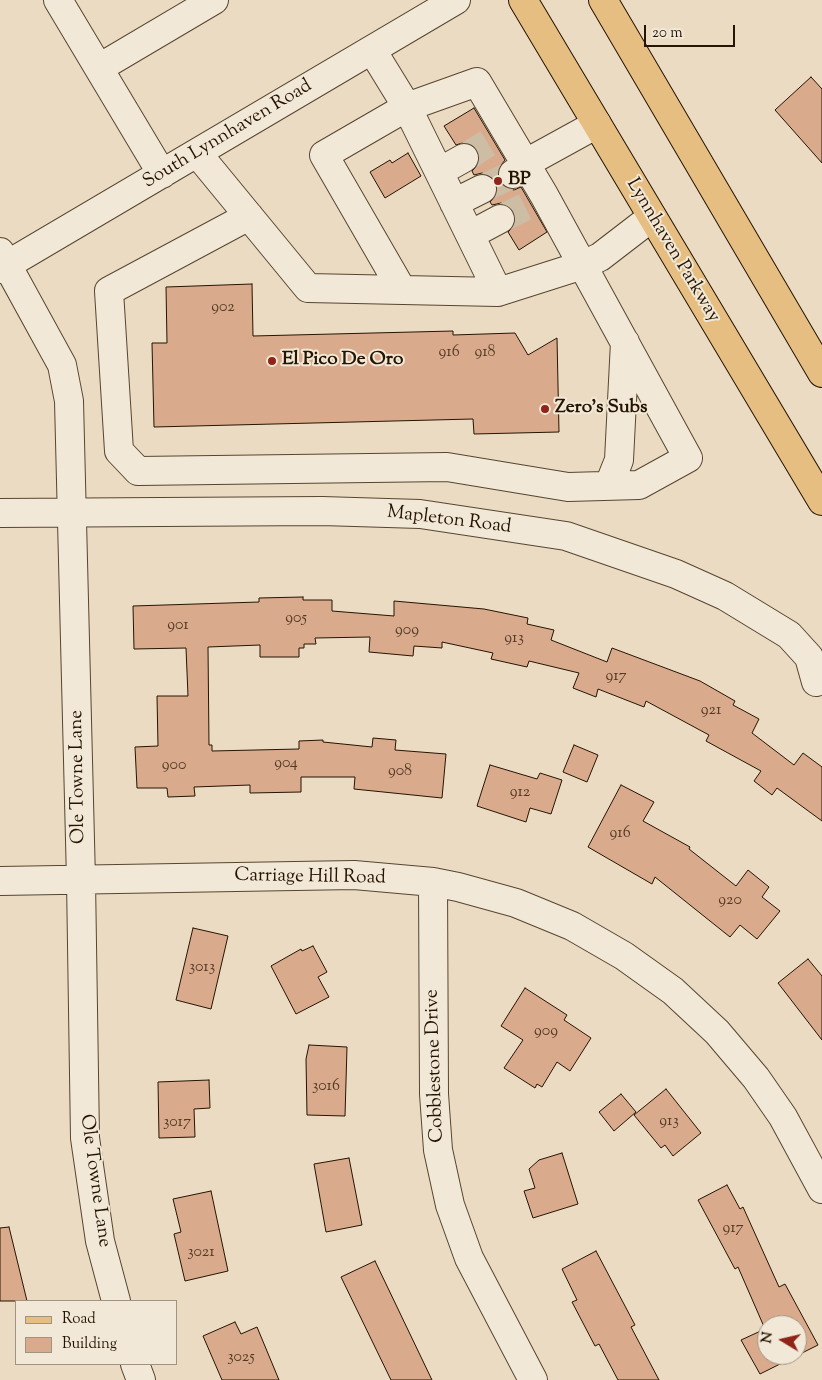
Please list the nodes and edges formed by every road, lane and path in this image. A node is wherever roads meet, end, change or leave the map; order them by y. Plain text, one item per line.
1 (58, 0) edge
2 (214, 0) edge
3 (456, 0) edge
4 (523, 0) edge
5 (603, 0) edge
6 (372, 50) junction
7 (99, 68) junction
8 (407, 107) junction
9 (597, 124) junction
10 (197, 153) junction
11 (464, 158) tunnel mouth
12 (520, 170) junction
13 (439, 172) junction
14 (162, 174) junction
15 (482, 189) tunnel mouth
16 (454, 203) junction
17 (249, 216) junction
18 (652, 218) junction
19 (500, 219) tunnel mouth
20 (470, 235) junction
21 (3, 262) edge
22 (583, 265) junction
23 (402, 290) junction
24 (498, 292) junction
25 (626, 342) junction
26 (822, 373) edge
27 (609, 485) junction
28 (822, 501) edge
29 (0, 513) edge
30 (72, 513) junction
31 (816, 682) dead end
32 (81, 880) junction
33 (0, 881) edge
34 (433, 882) junction
35 (822, 1189) edge
36 (116, 1300) edge
37 (135, 1365) edge
38 (141, 1380) edge
39 (534, 1380) edge

1 - 7 street
2 - 7 street
3 - 6 street, South Lynnhaven Road
4 - 9 main road, Lynnhaven Parkway
5 - 26 main road
6 - 8 street
6 - 10 street, South Lynnhaven Road
7 - 14 street
8 - 12 street
8 - 13 street
8 - 23 street
9 - 12 street
9 - 18 main road, Lynnhaven Parkway
10 - 14 street, South Lynnhaven Road
10 - 17 street
11 - 13 street
12 - 22 street
13 - 16 street
14 - 21 street, South Lynnhaven Road
15 - 16 street
16 - 20 street
17 - 23 street
17 - 27 street
18 - 22 street
18 - 28 main road, Lynnhaven Parkway
19 - 20 street
20 - 24 street
21 - 30 street, Ole Towne Lane
22 - 24 street
22 - 25 street
23 - 24 street
25 - 27 street
25 - 27 street
29 - 30 street, Mapleton Road
30 - 31 street, Mapleton Road
30 - 32 street, Ole Towne Lane
32 - 33 street, Carriage Hill Road
32 - 34 street, Carriage Hill Road
32 - 36 street, Ole Towne Lane
34 - 35 street, Carriage Hill Road
34 - 39 street, Cobblestone Drive
37 - 38 street

